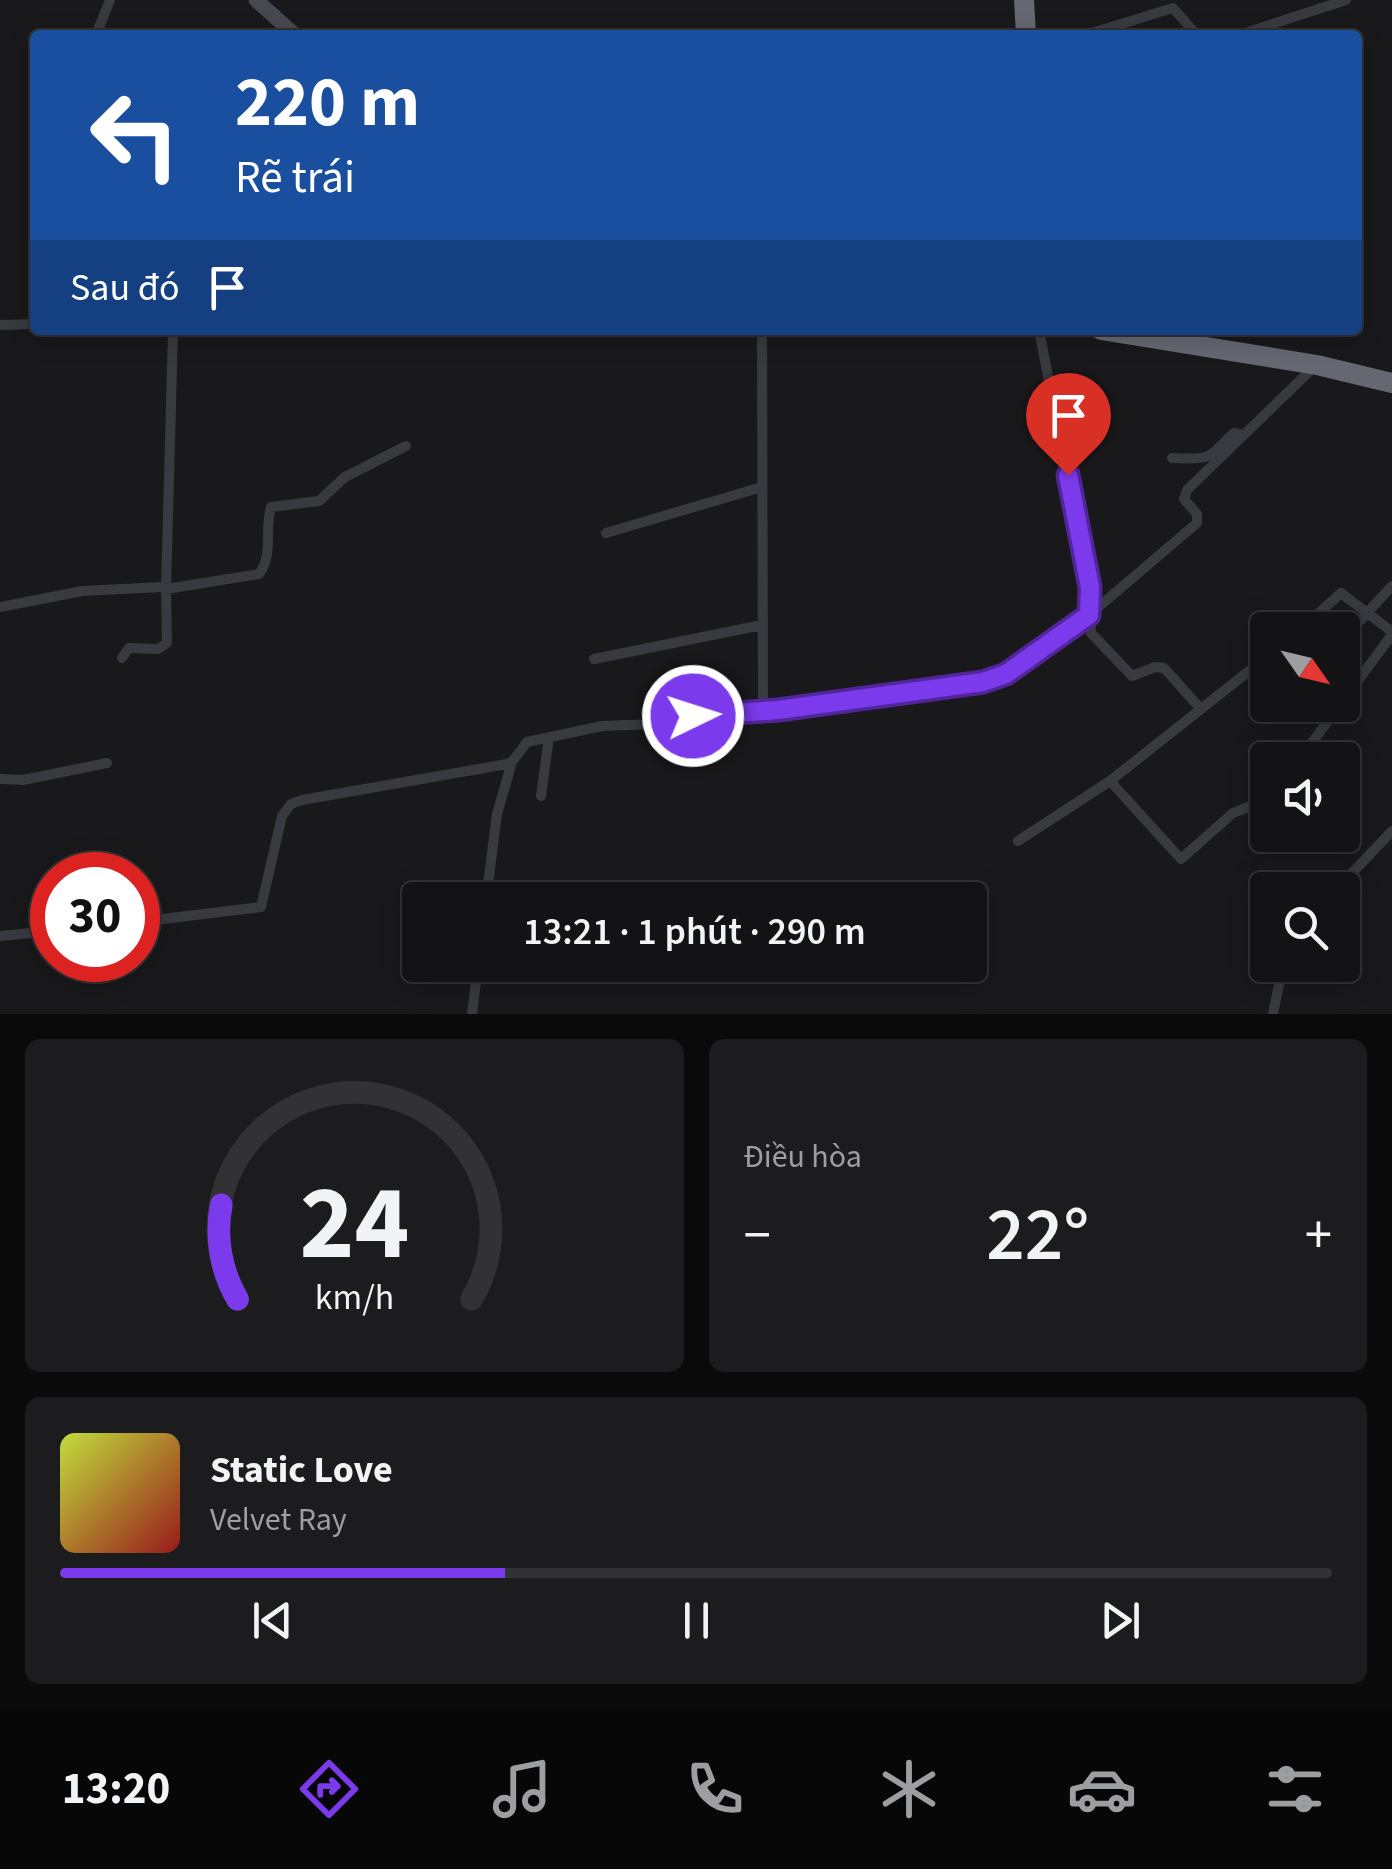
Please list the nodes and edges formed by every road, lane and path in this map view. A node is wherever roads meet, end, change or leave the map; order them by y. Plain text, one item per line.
1 (110, 0) edge
2 (257, 0) edge
3 (1024, 0) edge
4 (1346, 0) edge
5 (98, 30) edge
6 (290, 30) edge
7 (1026, 30) edge
8 (1102, 30) edge
9 (1193, 30) edge
10 (1254, 30) edge
11 (30, 324) edge
12 (0, 325) edge
13 (173, 335) edge
14 (762, 335) edge
15 (1041, 335) edge
16 (1157, 335) edge
17 (1317, 365) junction
18 (1392, 383) edge
19 (1244, 435) junction
20 (406, 446) dead end
21 (1172, 458) dead end
22 (762, 487) junction
23 (606, 533) dead end
24 (1392, 586) edge
25 (166, 589) junction
26 (0, 607) edge
27 (1319, 612) edge
28 (1370, 612) junction
29 (1089, 615) junction
30 (1360, 622) edge
31 (762, 624) junction
32 (122, 658) dead end
33 (594, 659) dead end
34 (1250, 670) edge
35 (1360, 678) edge
36 (1200, 708) junction
37 (763, 711) junction
38 (548, 736) junction
39 (107, 763) dead end
40 (506, 763) junction
41 (0, 779) edge
42 (1110, 780) junction
43 (542, 796) dead end
44 (1250, 806) edge
45 (1392, 831) edge
46 (1018, 841) dead end
47 (1353, 872) edge
48 (488, 882) edge
49 (160, 919) edge
50 (30, 933) edge
51 (0, 936) edge
52 (476, 982) edge
53 (1280, 982) edge
54 (472, 1014) edge
55 (1273, 1014) edge

1 - 5 street
2 - 6 main road
3 - 7 highway
4 - 10 street
8 - 9 street
11 - 12 street
13 - 25 street
14 - 22 street
15 - 29 street
16 - 17 highway
17 - 18 highway
17 - 19 street
19 - 21 street
19 - 29 street
20 - 25 street
22 - 23 street
22 - 31 street
24 - 28 street
25 - 26 street
25 - 32 street
27 - 28 street
28 - 30 street
28 - 35 street
29 - 36 street
29 - 37 street
31 - 33 street
31 - 37 street
34 - 36 street
36 - 42 street
37 - 38 street
38 - 40 street
38 - 43 street
39 - 41 street
40 - 48 street
40 - 49 street
42 - 44 street
42 - 46 street
45 - 47 street
50 - 51 street
52 - 54 street
53 - 55 street

